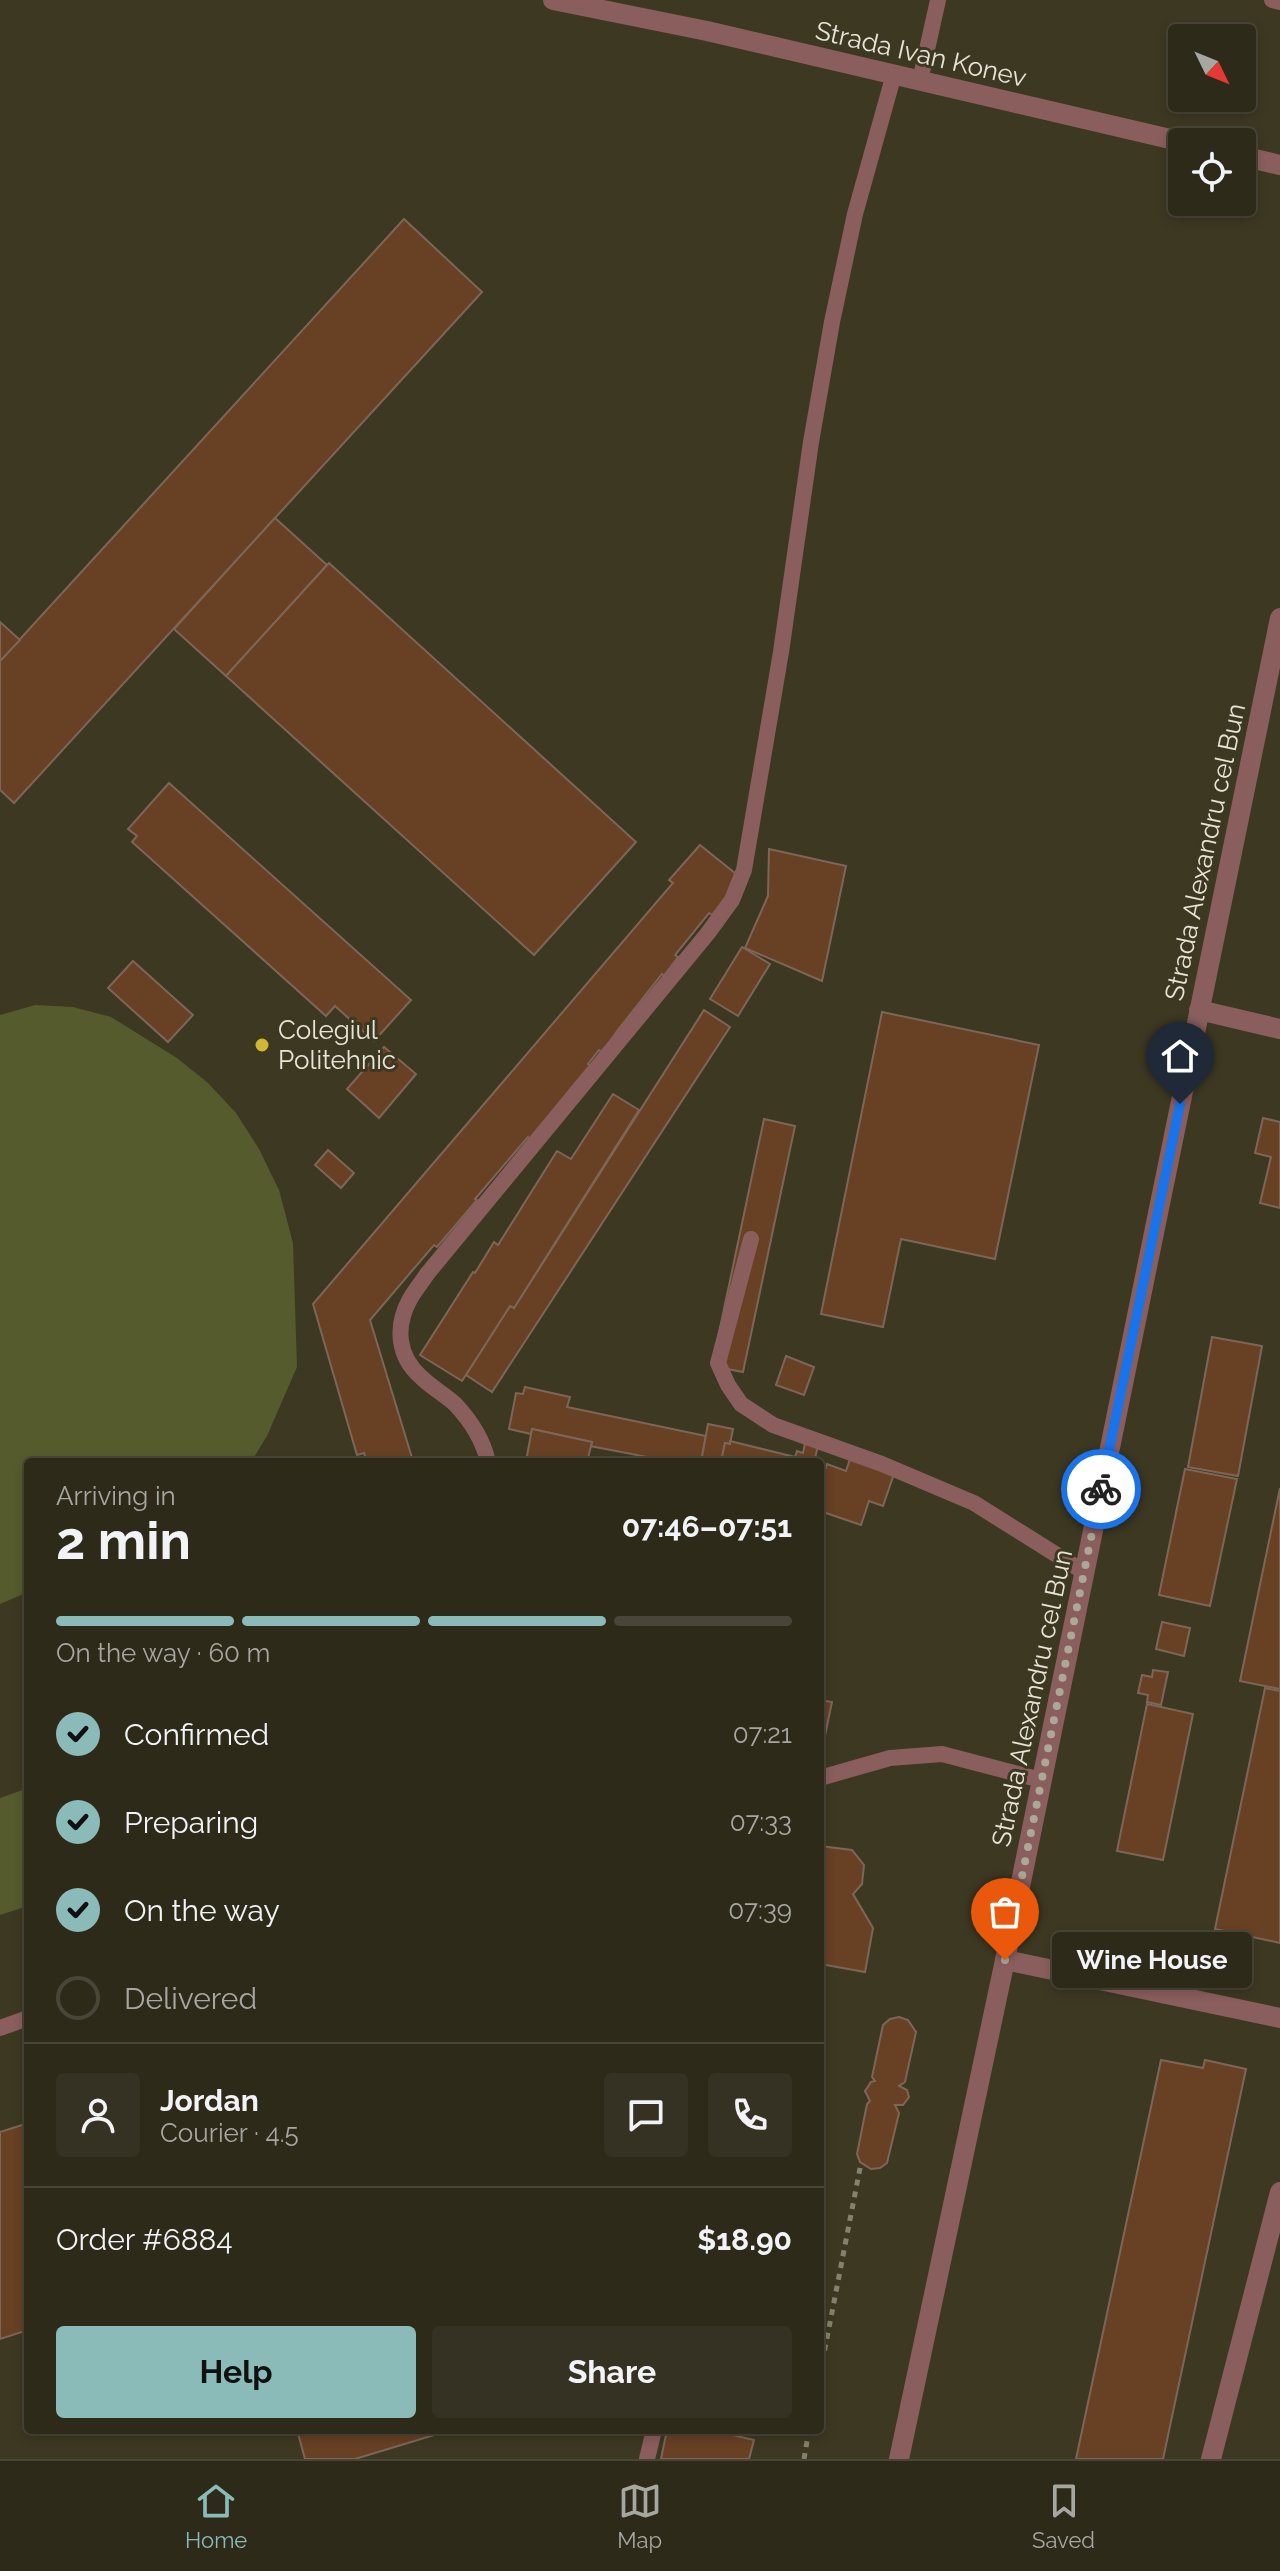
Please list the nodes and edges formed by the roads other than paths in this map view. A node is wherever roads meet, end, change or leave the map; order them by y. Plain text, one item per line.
1 (553, 0) edge
2 (938, 0) edge
3 (1272, 0) edge
4 (1280, 2) edge
5 (894, 74) junction
6 (920, 81) junction
7 (1168, 139) edge
8 (1256, 159) edge
9 (1280, 165) edge
10 (1280, 618) edge
11 (1199, 1010) junction
12 (1280, 1029) edge
13 (751, 1239) dead end
14 (487, 1458) edge
15 (1084, 1572) junction
16 (824, 1777) edge
17 (1041, 1780) junction
18 (1005, 1960) junction
19 (1280, 2018) edge
20 (24, 2019) edge
21 (0, 2028) edge
22 (1280, 2192) edge
23 (653, 2434) edge
24 (647, 2459) edge
25 (899, 2459) edge
26 (1211, 2459) edge

1 - 5 street, Strada Ivan Konev
2 - 6 lane
3 - 4 lane
5 - 6 street, Strada Ivan Konev
5 - 14 lane
6 - 7 street, Strada Ivan Konev
8 - 9 street
10 - 11 street, Strada Alexandru cel Bun
11 - 12 street
11 - 15 street, Strada Alexandru cel Bun
13 - 15 lane
15 - 17 street, Strada Alexandru cel Bun
16 - 17 lane
17 - 18 street, Strada Alexandru cel Bun
18 - 19 street
18 - 25 street, Strada Alexandru cel Bun
20 - 21 lane
22 - 26 street
23 - 24 lane

